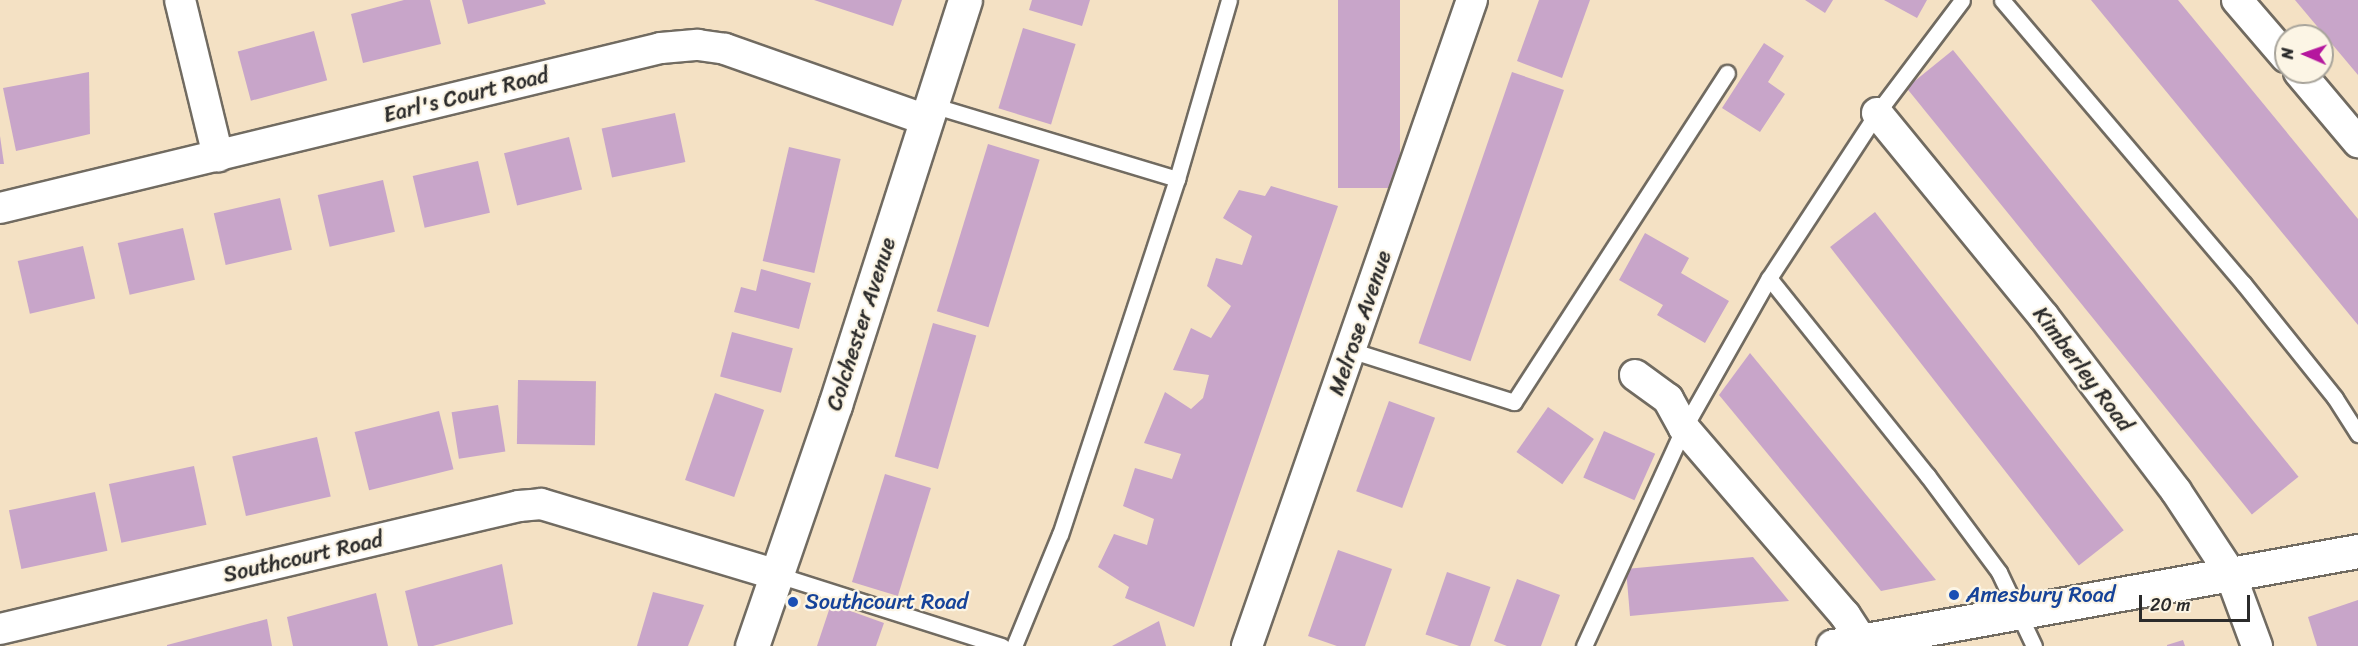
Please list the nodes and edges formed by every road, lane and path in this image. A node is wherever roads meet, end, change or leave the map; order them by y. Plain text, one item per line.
1 (180, 0) edge
2 (965, 0) edge
3 (1229, 0) edge
4 (1472, 0) edge
5 (1962, 0) edge
6 (2002, 0) edge
7 (2237, 0) edge
8 (2274, 43) edge
9 (1727, 73) dead end
10 (2309, 84) edge
11 (929, 113) junction
12 (1877, 113) junction
13 (2358, 141) edge
14 (218, 156) junction
15 (1177, 179) junction
16 (0, 208) edge
17 (1769, 278) junction
18 (1350, 350) junction
19 (1635, 375) dead end
20 (1684, 428) junction
21 (2358, 434) edge
22 (2358, 551) edge
23 (2230, 573) junction
24 (778, 576) junction
25 (2019, 613) junction
26 (0, 629) edge
27 (1854, 644) edge
28 (752, 646) edge
29 (1002, 646) edge
30 (1014, 646) edge
31 (1247, 646) edge
32 (1584, 646) edge
33 (2034, 646) edge
34 (2257, 646) edge

1 - 14 street
2 - 11 street, Colchester Avenue
3 - 15 lane
4 - 18 street, Melrose Avenue
5 - 12 lane
6 - 21 lane
7 - 8 street
9 - 18 lane
10 - 13 street
11 - 14 street, Earl's Court Road
11 - 15 lane
11 - 24 street, Colchester Avenue
12 - 17 lane
12 - 23 street, Kimberley Road
14 - 16 street, Earl's Court Road
15 - 30 lane
17 - 20 lane
17 - 25 lane
18 - 31 street, Melrose Avenue
19 - 20 street
20 - 27 street
20 - 32 lane
22 - 23 street
23 - 25 street
23 - 34 street, Kimberley Road
24 - 26 street, Southcourt Road
24 - 28 street, Colchester Avenue
24 - 29 lane
25 - 27 street
25 - 33 lane

